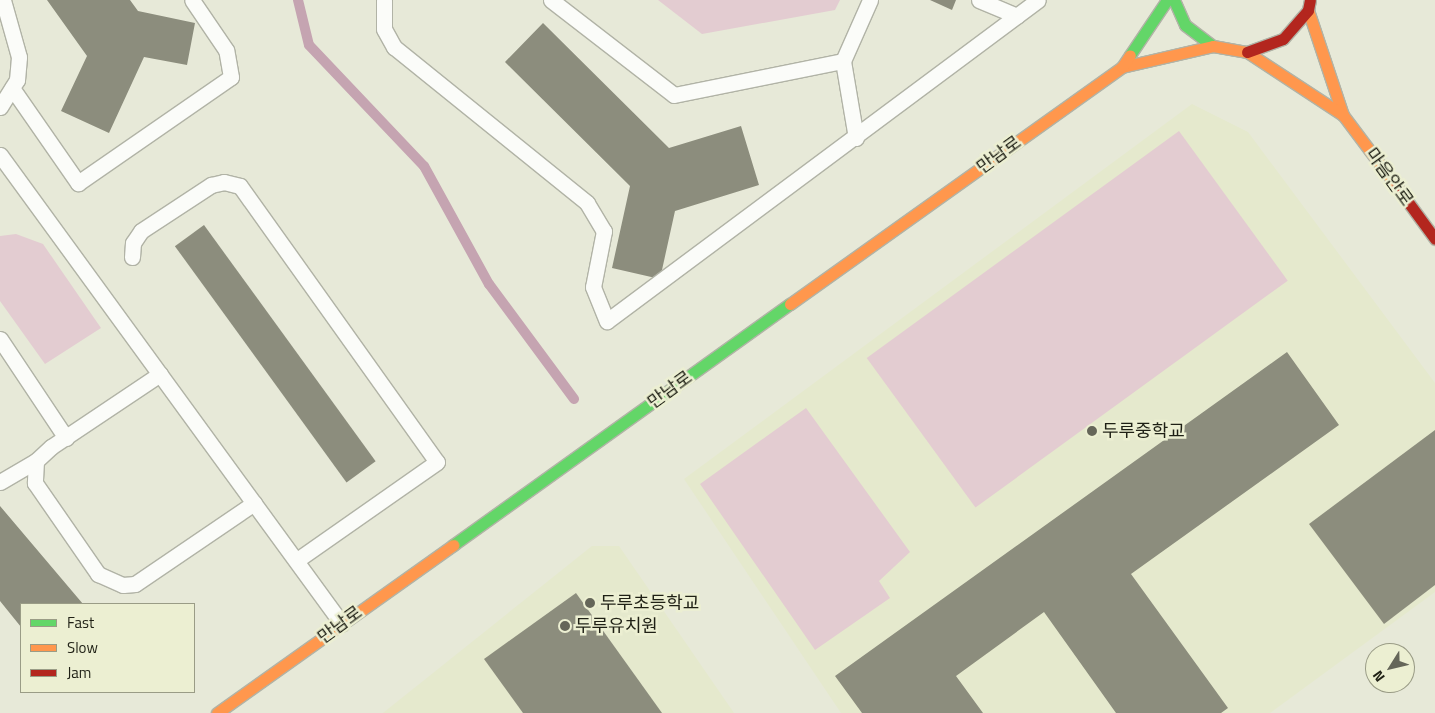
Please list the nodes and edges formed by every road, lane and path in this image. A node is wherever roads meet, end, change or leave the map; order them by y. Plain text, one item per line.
1 (3, 0) edge
2 (192, 0) edge
3 (384, 0) edge
4 (551, 0) edge
5 (870, 0) edge
6 (979, 0) edge
7 (1038, 0) edge
8 (1167, 0) edge
9 (1174, 0) edge
10 (1309, 5) edge
11 (1017, 16) junction
12 (1213, 46) junction
13 (1246, 52) junction
14 (842, 62) junction
15 (1122, 67) junction
16 (12, 88) junction
17 (0, 107) edge
18 (1344, 115) junction
19 (856, 138) junction
20 (0, 155) edge
21 (1435, 240) edge
22 (132, 257) dead end
23 (0, 339) edge
24 (160, 374) junction
25 (66, 438) junction
26 (36, 462) junction
27 (0, 482) edge
28 (254, 503) junction
29 (298, 560) junction
30 (342, 624) junction
31 (217, 713) edge

1 - 16 lane
2 - 16 lane
3 - 19 lane
4 - 14 lane
5 - 14 lane
6 - 11 lane
7 - 11 lane
8 - 15 street
9 - 12 street
10 - 13 street
10 - 18 street
11 - 19 lane
12 - 13 street
12 - 15 street
13 - 18 street
14 - 19 lane
15 - 30 street, 만남로
16 - 17 lane
18 - 21 street, 마음안로
20 - 24 lane
22 - 29 lane
23 - 25 lane
24 - 25 lane
24 - 28 lane
25 - 26 lane
26 - 27 lane
26 - 28 lane
28 - 29 lane
29 - 30 lane
30 - 31 street, 만남로

